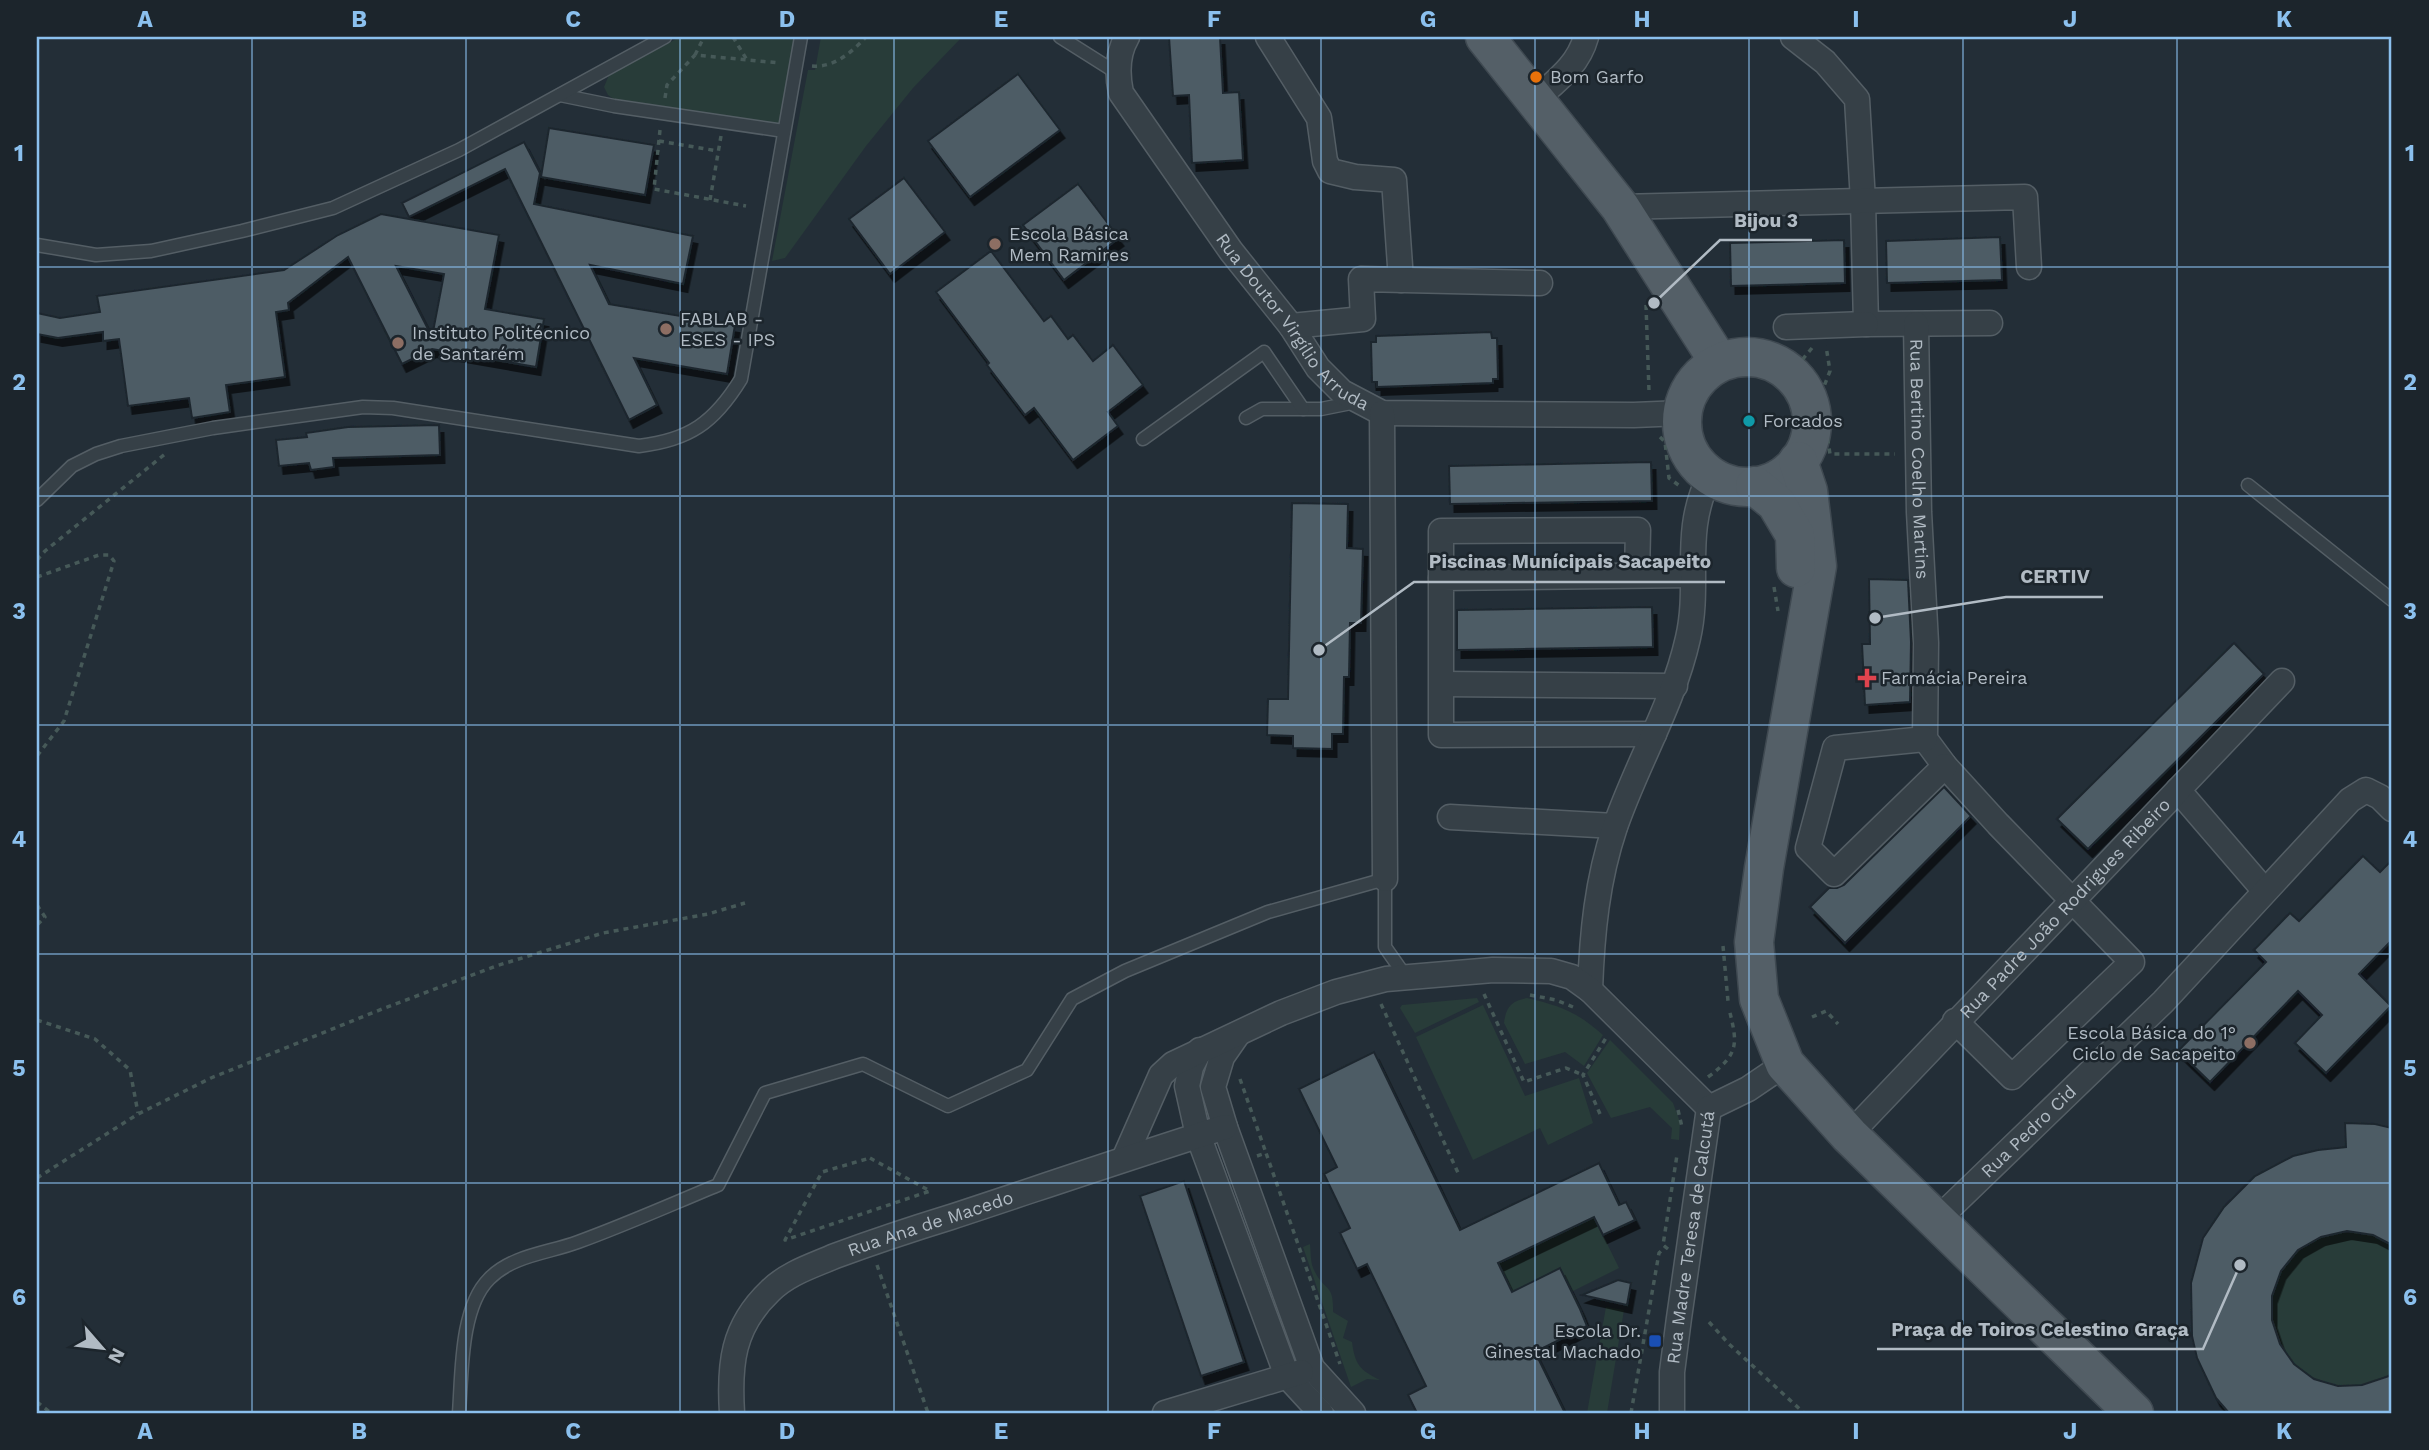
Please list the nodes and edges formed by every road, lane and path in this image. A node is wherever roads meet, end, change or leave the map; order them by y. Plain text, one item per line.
1 (665, 37) edge
2 (704, 37) edge
3 (733, 37) edge
4 (802, 37) edge
5 (866, 37) edge
6 (1060, 37) edge
7 (1127, 37) edge
8 (1268, 37) edge
9 (1485, 37) edge
10 (1586, 37) edge
11 (1793, 37) edge
12 (695, 55) junction
13 (747, 60) junction
14 (796, 65) junction
15 (1117, 73) junction
16 (560, 95) junction
17 (1534, 101) junction
18 (662, 113) junction
19 (784, 131) junction
20 (721, 135) dead end
21 (659, 141) junction
22 (719, 151) junction
23 (710, 200) junction
24 (1863, 201) junction
25 (746, 206) dead end
26 (1620, 206) junction
27 (37, 245) edge
28 (2029, 267) dead end
29 (1401, 280) junction
30 (1541, 283) dead end
31 (1645, 298) dead end
32 (1990, 323) dead end
33 (1866, 324) junction
34 (1916, 324) junction
35 (1291, 326) junction
36 (1825, 326) junction
37 (1786, 327) dead end
38 (1802, 360) dead end
39 (1719, 362) junction
40 (1821, 394) junction
41 (1360, 401) junction
42 (1303, 409) junction
43 (1382, 413) junction
44 (1665, 414) junction
45 (1246, 418) dead end
46 (198, 430) junction
47 (1143, 439) dead end
48 (1917, 454) junction
49 (1798, 461) junction
50 (1705, 485) junction
51 (2248, 485) dead end
52 (1755, 486) junction
53 (37, 500) edge
54 (37, 561) edge
55 (1637, 575) junction
56 (1692, 575) junction
57 (37, 577) edge
58 (1441, 578) junction
59 (1773, 586) dead end
60 (2392, 600) edge
61 (1791, 622) junction
62 (2282, 681) dead end
63 (1442, 684) junction
64 (1675, 685) junction
65 (1654, 734) junction
66 (1924, 739) junction
67 (37, 756) edge
68 (1945, 766) junction
69 (2178, 790) junction
70 (2392, 809) edge
71 (1450, 817) dead end
72 (1615, 825) junction
73 (1385, 879) junction
74 (2264, 890) junction
75 (2073, 899) junction
76 (745, 903) dead end
77 (37, 905) edge
78 (37, 925) edge
79 (1723, 944) dead end
80 (1406, 977) junction
81 (1484, 994) junction
82 (1497, 994) dead end
83 (1524, 994) dead end
84 (1474, 995) dead end
85 (1586, 1001) junction
86 (1388, 1003) dead end
87 (1381, 1004) junction
88 (1371, 1006) dead end
89 (1812, 1017) dead end
90 (37, 1020) edge
91 (1955, 1021) junction
92 (1838, 1024) dead end
93 (1238, 1034) junction
94 (1609, 1034) dead end
95 (1200, 1050) junction
96 (1785, 1064) junction
97 (1583, 1075) junction
98 (1233, 1083) dead end
99 (1691, 1091) junction
100 (1709, 1108) junction
101 (138, 1114) junction
102 (1600, 1114) dead end
103 (1224, 1127) junction
104 (1198, 1135) junction
105 (1849, 1135) junction
106 (1680, 1138) dead end
107 (1678, 1152) dead end
108 (1266, 1153) junction
109 (1251, 1157) dead end
110 (1124, 1159) junction
111 (1460, 1175) dead end
112 (37, 1178) edge
113 (930, 1191) joint
114 (1938, 1219) junction
115 (1671, 1242) dead end
116 (869, 1243) junction
117 (1665, 1247) junction
118 (1686, 1266) junction
119 (1709, 1322) dead end
120 (1340, 1365) dead end
121 (1312, 1368) junction
122 (1287, 1376) junction
123 (37, 1402) edge
124 (51, 1413) edge
125 (459, 1413) edge
126 (732, 1413) edge
127 (928, 1413) edge
128 (1165, 1413) edge
129 (1321, 1413) edge
130 (1353, 1413) edge
131 (1631, 1413) edge
132 (1672, 1413) edge
133 (1804, 1413) edge
134 (2134, 1413) edge

1 - 16 lane
2 - 12 path
3 - 13 path
4 - 14 lane
5 - 14 path
6 - 15 lane
7 - 15 street
8 - 29 street
9 - 17 main road
10 - 17 street
11 - 24 street
12 - 13 path
12 - 18 path
13 - 14 path
14 - 19 lane
15 - 35 street, Rua Doutor Virgílio Arruda
16 - 18 lane
16 - 27 lane
17 - 26 main road
18 - 19 lane
18 - 21 path
19 - 46 lane
20 - 22 path
21 - 22 path
21 - 23 path
22 - 23 path
23 - 25 path
24 - 26 street
24 - 28 street
24 - 33 street
26 - 39 main road
29 - 30 street
29 - 35 street
31 - 44 path
32 - 34 street
33 - 34 street, Rua Bertino Coelho Martins
33 - 36 street, Rua Bertino Coelho Martins
34 - 48 street, Rua Bertino Coelho Martins
35 - 41 street, Rua Doutor Virgílio Arruda
36 - 37 street, Rua Bertino Coelho Martins
36 - 40 path
38 - 40 path
39 - 44 main road
39 - 49 main road
40 - 48 path
41 - 42 lane
41 - 43 street, Rua Doutor Virgílio Arruda
42 - 45 lane
42 - 47 lane
43 - 44 street, Rua Doutor Virgílio Arruda
43 - 73 street
44 - 50 main road
44 - 50 path
46 - 53 lane
46 - 54 path
48 - 66 street, Rua Bertino Coelho Martins
49 - 52 main road
49 - 61 main road
50 - 52 main road
50 - 56 street
51 - 60 lane
52 - 61 main road
55 - 56 street
55 - 58 street
55 - 58 street
56 - 64 street
57 - 67 path
58 - 63 street
59 - 61 path
61 - 96 main road
62 - 69 street, Rua Padre João Rodrigues Ribeiro
63 - 64 street
63 - 65 street
64 - 65 street
65 - 72 street
66 - 68 street
66 - 68 street
68 - 75 street
69 - 74 street
69 - 75 street, Rua Padre João Rodrigues Ribeiro
70 - 74 street, Rua Pedro Cid
71 - 72 street
72 - 85 street
73 - 80 lane
73 - 125 lane
74 - 114 street, Rua Pedro Cid
75 - 91 street, Rua Padre João Rodrigues Ribeiro
75 - 91 street
76 - 101 path
77 - 78 path
79 - 99 path
80 - 85 street
80 - 93 street
81 - 82 path
81 - 84 path
81 - 97 path
83 - 85 path
85 - 99 street
86 - 87 path
87 - 88 path
87 - 111 path
89 - 92 path
90 - 101 path
91 - 105 street, Rua Padre João Rodrigues Ribeiro
93 - 95 street
93 - 103 street
94 - 97 path
95 - 104 street
95 - 110 street
96 - 100 street, Rua Madre Teresa de Calcutá
96 - 105 main road
97 - 102 path
98 - 108 path
99 - 100 street
99 - 106 path
100 - 118 street, Rua Madre Teresa de Calcutá
101 - 112 path
103 - 104 street, Rua Ana de Macedo
103 - 121 street
104 - 110 street, Rua Ana de Macedo
104 - 122 street
105 - 114 main road
107 - 117 path
108 - 109 path
108 - 120 path
110 - 116 street, Rua Ana de Macedo
113 - 113 path
114 - 134 main road
115 - 117 path
116 - 126 street, Rua Ana de Macedo
116 - 127 path
117 - 118 path
117 - 131 path
118 - 132 street, Rua Madre Teresa de Calcutá
119 - 133 path
121 - 122 street
121 - 130 street
122 - 128 street
122 - 129 street
123 - 124 path

